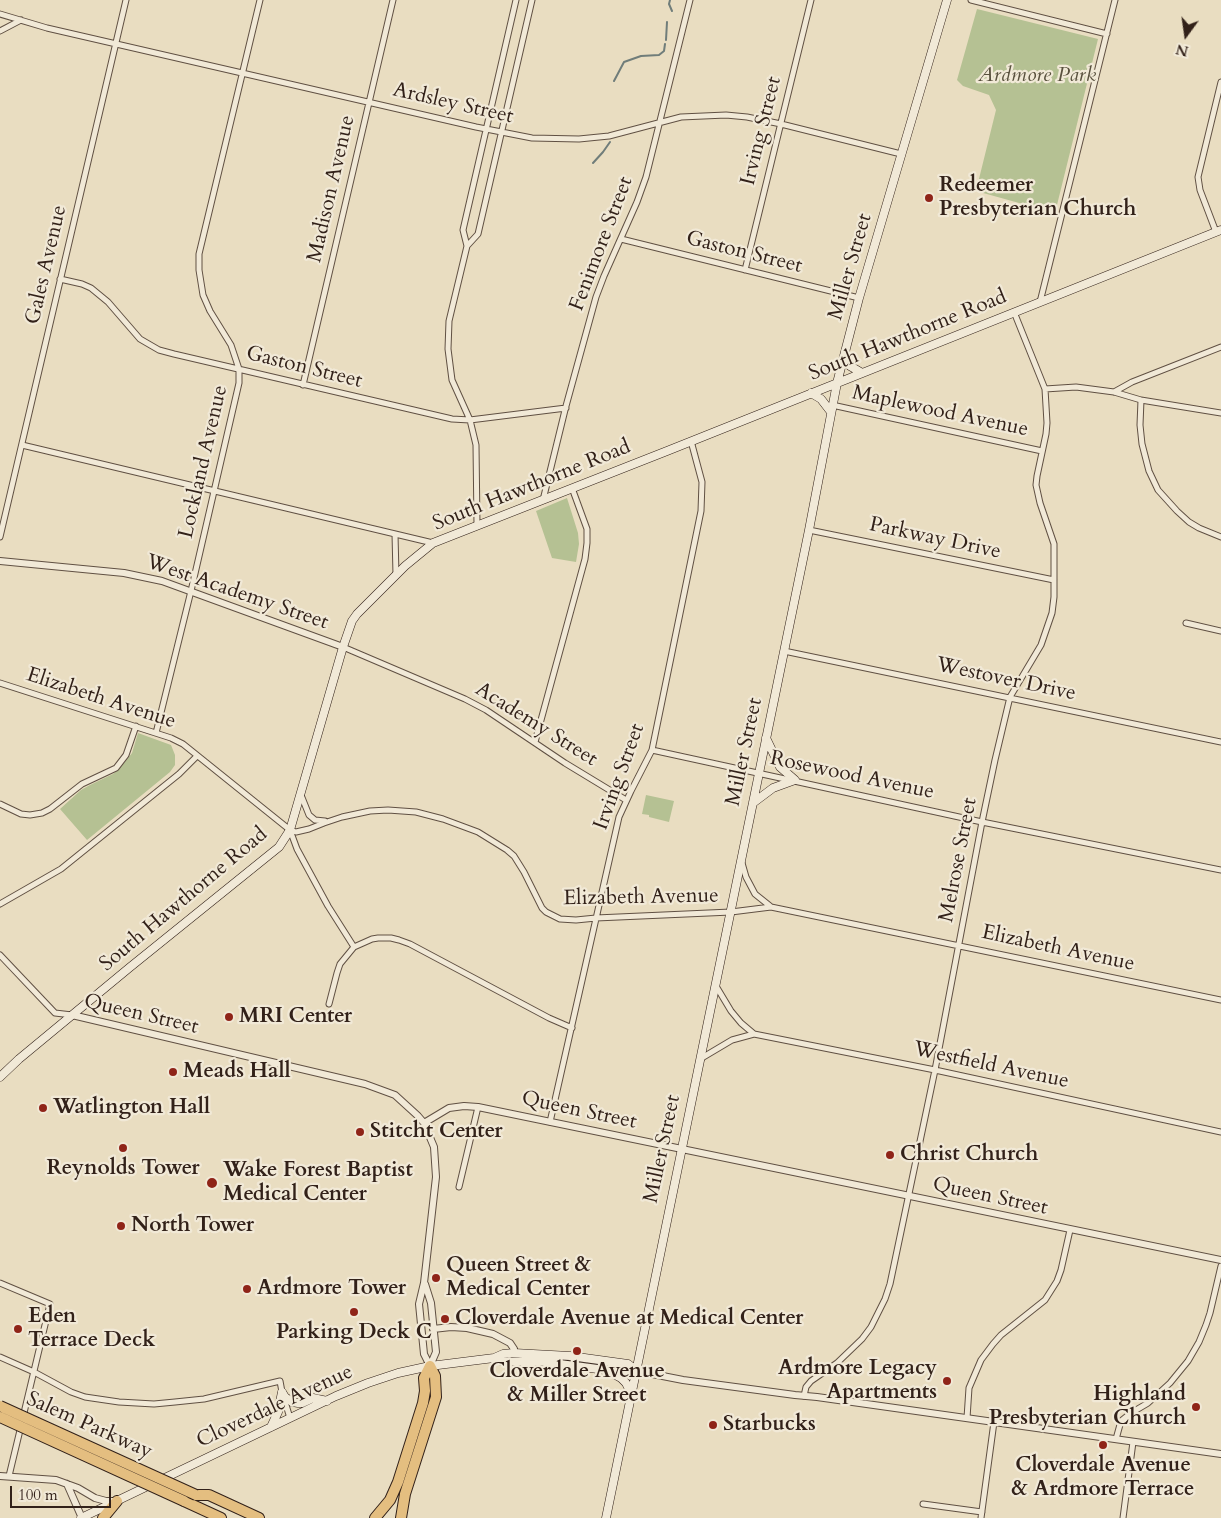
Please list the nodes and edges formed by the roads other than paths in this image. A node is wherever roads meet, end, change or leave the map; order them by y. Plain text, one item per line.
1 (126, 0) edge
2 (260, 0) edge
3 (393, 0) edge
4 (516, 0) edge
5 (532, 0) edge
6 (690, 0) edge
7 (811, 0) edge
8 (947, 0) edge
9 (971, 0) edge
10 (1115, 0) edge
11 (0, 14) edge
12 (21, 20) junction
13 (0, 31) edge
14 (1107, 34) junction
15 (116, 43) junction
16 (243, 73) junction
17 (1221, 82) edge
18 (369, 102) junction
19 (659, 122) junction
20 (781, 124) junction
21 (486, 128) junction
22 (502, 132) junction
23 (901, 154) junction
24 (1218, 231) edge
25 (621, 239) junction
26 (468, 246) junction
27 (745, 270) junction
28 (60, 279) junction
29 (859, 298) junction
30 (1040, 302) junction
31 (1014, 312) junction
32 (1221, 347) edge
33 (843, 360) junction
34 (239, 369) junction
35 (862, 373) junction
36 (837, 383) junction
37 (303, 385) junction
38 (1045, 389) junction
39 (1114, 392) junction
40 (811, 393) junction
41 (1141, 400) junction
42 (566, 408) junction
43 (831, 408) junction
44 (1221, 413) edge
45 (470, 420) junction
46 (691, 442) junction
47 (22, 445) junction
48 (1042, 451) junction
49 (572, 488) junction
50 (214, 492) junction
51 (542, 500) junction
52 (477, 525) junction
53 (809, 530) junction
54 (395, 534) junction
55 (0, 537) edge
56 (1221, 537) edge
57 (433, 543) junction
58 (0, 561) edge
59 (396, 576) junction
60 (1054, 580) junction
61 (191, 591) junction
62 (1186, 623) dead end
63 (1221, 631) edge
64 (343, 647) junction
65 (784, 651) junction
66 (0, 683) edge
67 (1010, 697) junction
68 (136, 726) junction
69 (156, 733) junction
70 (766, 738) junction
71 (535, 742) junction
72 (1221, 742) edge
73 (652, 750) junction
74 (197, 756) junction
75 (759, 772) junction
76 (795, 780) junction
77 (300, 794) junction
78 (626, 800) junction
79 (753, 803) junction
80 (0, 804) edge
81 (328, 822) junction
82 (982, 822) junction
83 (290, 830) junction
84 (741, 860) junction
85 (1221, 870) edge
86 (0, 904) edge
87 (771, 907) junction
88 (731, 912) junction
89 (596, 918) junction
90 (959, 946) junction
91 (354, 948) junction
92 (0, 955) edge
93 (716, 984) junction
94 (1221, 1000) edge
95 (329, 1004) dead end
96 (72, 1015) junction
97 (572, 1028) junction
98 (754, 1034) junction
99 (700, 1060) junction
100 (935, 1070) junction
101 (0, 1077) edge
102 (478, 1107) junction
103 (550, 1122) junction
104 (424, 1123) junction
105 (1221, 1132) edge
106 (681, 1149) junction
107 (459, 1188) dead end
108 (908, 1196) junction
109 (1070, 1230) junction
110 (1221, 1260) edge
111 (1221, 1266) edge
112 (0, 1283) edge
113 (424, 1283) junction
114 (433, 1328) junction
115 (514, 1353) junction
116 (0, 1357) edge
117 (494, 1358) junction
118 (430, 1366) junction
119 (608, 1371) junction
120 (637, 1371) junction
121 (34, 1372) junction
122 (282, 1392) junction
123 (804, 1396) junction
124 (327, 1401) junction
125 (630, 1403) junction
126 (0, 1406) edge
127 (0, 1417) edge
128 (290, 1418) junction
129 (967, 1418) junction
130 (994, 1422) junction
131 (272, 1427) junction
132 (1116, 1439) junction
133 (1133, 1442) junction
134 (1221, 1454) edge
135 (0, 1476) edge
136 (9, 1476) junction
137 (67, 1484) junction
138 (196, 1495) junction
139 (117, 1501) junction
140 (184, 1501) junction
141 (923, 1504) dead end
142 (981, 1515) edge
143 (82, 1518) edge
144 (103, 1518) edge
145 (203, 1518) edge
146 (221, 1518) edge
147 (245, 1518) edge
148 (259, 1518) edge
149 (375, 1518) edge
150 (401, 1518) edge
151 (606, 1518) edge
152 (1123, 1518) edge

1 - 15 street, Gales Avenue
2 - 16 street, Lockland Avenue
3 - 18 street, Madison Avenue
4 - 21 street
5 - 22 street
6 - 19 street, Fenimore Street
7 - 20 street, Irving Street
8 - 23 main road, Miller Street
9 - 14 street
10 - 14 street
11 - 12 street, Ardsley Street
12 - 13 street
12 - 15 street, Ardsley Street
14 - 30 street
15 - 16 street, Ardsley Street
15 - 28 street, Gales Avenue
16 - 18 street, Ardsley Street
16 - 34 street, Lockland Avenue
17 - 24 street
18 - 21 street, Ardsley Street
18 - 37 street, Madison Avenue
19 - 20 street, Ardsley Street
19 - 22 street, Ardsley Street
19 - 25 street, Fenimore Street
20 - 23 street, Ardsley Street
20 - 27 street, Irving Street
21 - 22 street, Ardsley Street
21 - 26 street
22 - 26 street
23 - 29 main road, Miller Street
24 - 30 main road, South Hawthorne Road
25 - 27 street, Gaston Street
25 - 42 street, Fenimore Street
26 - 45 street
27 - 29 street, Gaston Street
28 - 34 street, Gaston Street
28 - 47 street, Gales Avenue
29 - 33 main road, Miller Street
30 - 31 main road, South Hawthorne Road
31 - 35 main road, South Hawthorne Road
31 - 38 street, Melrose Street
32 - 39 street
33 - 35 main road
33 - 36 main road, Miller Street
34 - 37 street, Gaston Street
34 - 50 street, Lockland Avenue
35 - 36 main road, South Hawthorne Road
36 - 40 main road, South Hawthorne Road
36 - 43 main road, Miller Street
37 - 45 street, Gaston Street
38 - 39 street
38 - 48 street, Melrose Street
39 - 41 street
40 - 43 main road
40 - 46 main road, South Hawthorne Road
41 - 44 street
41 - 56 street
42 - 45 street, Gaston Street
42 - 51 street, Fenimore Street
43 - 48 street, Maplewood Avenue
43 - 53 main road, Miller Street
45 - 52 street
46 - 49 main road, South Hawthorne Road
46 - 73 street, Irving Street
47 - 50 street
47 - 55 street, Gales Avenue
48 - 60 street, Melrose Street
49 - 51 main road, South Hawthorne Road
49 - 71 street
50 - 54 street
50 - 61 street, Lockland Avenue
51 - 52 main road, South Hawthorne Road
52 - 57 main road, South Hawthorne Road
53 - 60 street, Parkway Drive
53 - 65 main road, Miller Street
54 - 57 street
54 - 59 street
57 - 59 main road, South Hawthorne Road
58 - 61 street, West Academy Street
59 - 64 main road, South Hawthorne Road
60 - 67 street, Melrose Street
61 - 64 street, West Academy Street
61 - 69 street, Lockland Avenue
62 - 63 street
64 - 71 street, Academy Street
64 - 77 main road, South Hawthorne Road
65 - 67 street, Westover Drive
65 - 70 main road, Miller Street
66 - 68 street, Elizabeth Avenue
67 - 72 street, Westover Drive
67 - 82 street, Melrose Street
68 - 69 street, Elizabeth Avenue
68 - 80 street
69 - 74 street, Elizabeth Avenue
70 - 75 main road, Miller Street
70 - 76 main road
71 - 78 street, Academy Street
73 - 75 street, Rosewood Avenue
73 - 78 street, Irving Street
74 - 83 street, Elizabeth Avenue
74 - 86 street
75 - 76 street, Rosewood Avenue
75 - 79 main road, Miller Street
76 - 79 main road
76 - 82 street, Rosewood Avenue
77 - 81 street
77 - 83 main road, South Hawthorne Road
78 - 89 street, Irving Street
79 - 84 main road, Miller Street
81 - 83 street, Elizabeth Avenue
81 - 89 street, Elizabeth Avenue
82 - 85 street, Rosewood Avenue
82 - 90 street, Melrose Street
83 - 91 street
83 - 96 main road, South Hawthorne Road
84 - 87 street, Elizabeth Avenue
84 - 88 main road, Miller Street
87 - 88 street, Elizabeth Avenue
87 - 90 street, Elizabeth Avenue
88 - 89 street, Elizabeth Avenue
88 - 93 main road, Miller Street
89 - 97 street, Irving Street
90 - 94 street, Elizabeth Avenue
90 - 100 street, Melrose Street
91 - 95 street
91 - 97 street
92 - 96 street, Queen Street
93 - 98 street
93 - 99 main road, Miller Street
96 - 101 main road, South Hawthorne Road
96 - 104 street, Queen Street
97 - 103 street, Irving Street
98 - 99 street, Westfield Avenue
98 - 100 street, Westfield Avenue
99 - 106 main road, Miller Street
100 - 105 street, Westfield Avenue
100 - 108 street, Melrose Street
102 - 103 street, Queen Street
102 - 104 street, Queen Street
102 - 107 street
103 - 106 street, Queen Street
104 - 113 street
106 - 108 street, Queen Street
106 - 120 main road, Miller Street
108 - 109 street, Queen Street
108 - 123 street, Melrose Street
109 - 110 street, Queen Street
109 - 129 street
111 - 132 street
112 - 121 street
113 - 114 street
113 - 118 street
114 - 115 street
114 - 118 street
115 - 117 main road, Cloverdale Avenue
115 - 120 main road, Cloverdale Avenue
116 - 121 street
117 - 118 main road, Cloverdale Avenue
117 - 119 main road, Cloverdale Avenue
118 - 124 main road, Cloverdale Avenue
118 - 149 highway
118 - 150 highway
119 - 120 main road, Cloverdale Avenue
119 - 125 main road
120 - 123 street, Cloverdale Avenue
120 - 125 main road, Miller Street
121 - 122 street
121 - 136 street
122 - 124 main road
122 - 128 street
122 - 131 main road
123 - 129 street, Cloverdale Avenue
124 - 128 main road, Cloverdale Avenue
125 - 151 main road, Miller Street
126 - 138 highway, Salem Parkway, bridge
127 - 140 highway, Salem Parkway, bridge
128 - 131 main road, Cloverdale Avenue
129 - 130 street, Cloverdale Avenue
130 - 132 street, Cloverdale Avenue
130 - 142 street
131 - 139 main road, Cloverdale Avenue
132 - 133 street, Cloverdale Avenue
133 - 134 street, Cloverdale Avenue
133 - 152 street
135 - 136 street
136 - 137 street
137 - 139 street
137 - 143 street
138 - 147 highway, Salem Parkway
138 - 148 highway
139 - 143 main road, Cloverdale Avenue
139 - 144 highway
140 - 145 highway
140 - 146 highway, Salem Parkway
141 - 142 street

